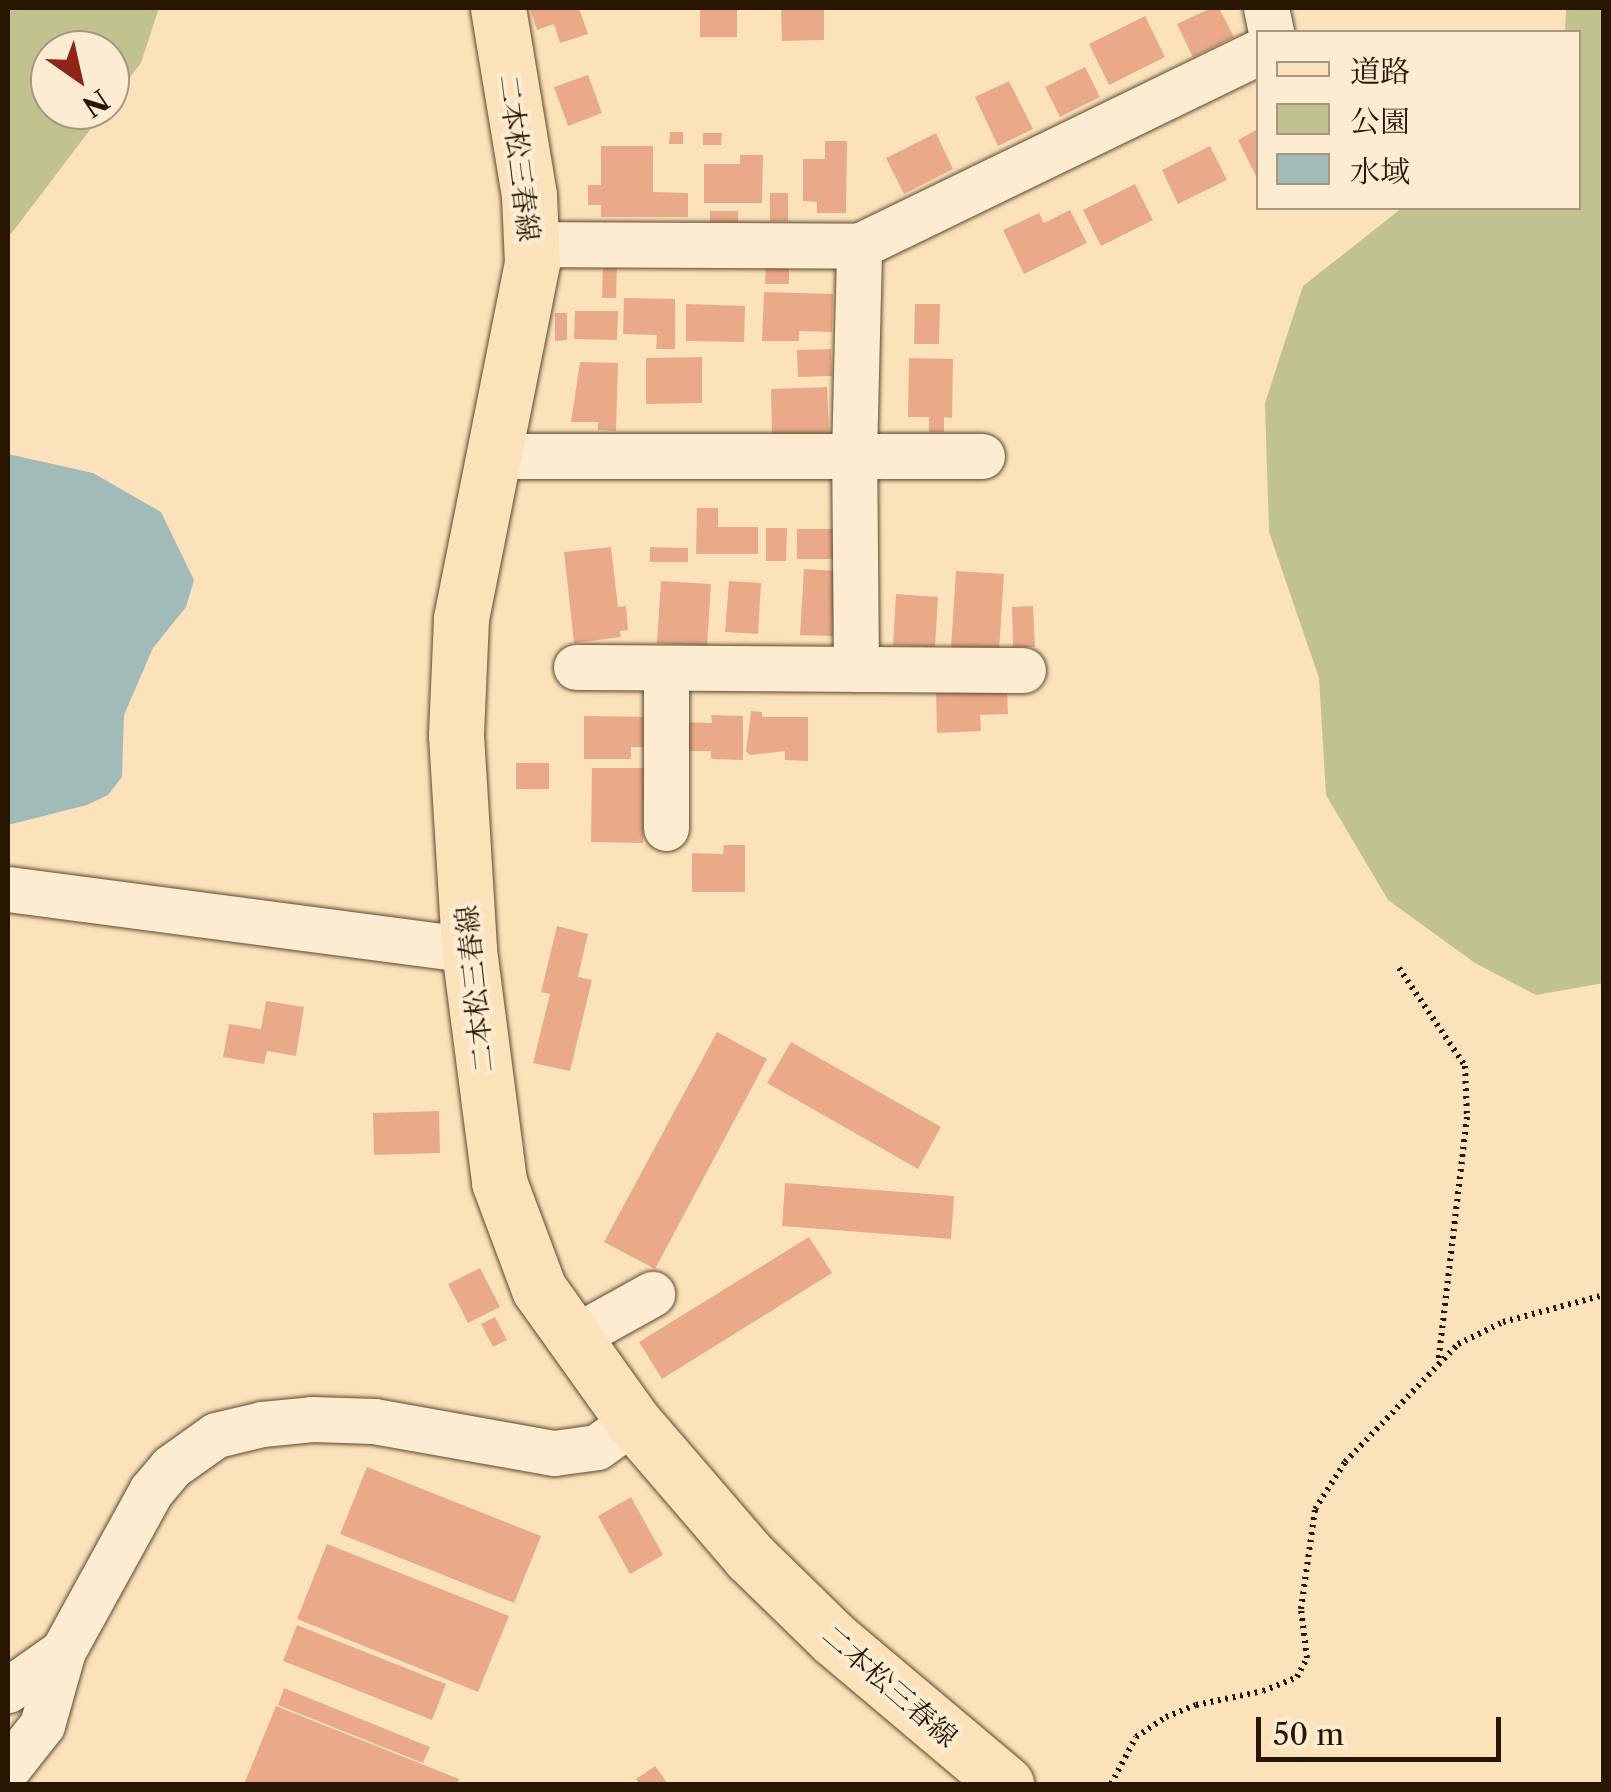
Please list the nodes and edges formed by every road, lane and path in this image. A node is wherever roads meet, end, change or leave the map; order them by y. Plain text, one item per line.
1 (498, 8) edge
2 (1256, 53) edge
3 (532, 244) junction
4 (858, 246) junction
5 (493, 456) junction
6 (854, 456) junction
7 (982, 456) dead end
8 (576, 667) dead end
9 (666, 668) junction
10 (856, 669) junction
11 (1022, 670) dead end
12 (666, 828) dead end
13 (8, 889) edge
14 (469, 950) junction
15 (1399, 968) dead end
16 (652, 1294) dead end
17 (1604, 1296) edge
18 (572, 1339) junction
19 (1438, 1364) junction
20 (634, 1421) junction
21 (63, 1651) junction
22 (8, 1690) edge
23 (8, 1768) edge
24 (1006, 1784) edge
25 (1111, 1784) edge

1 - 3 main road, 二本松三春線
2 - 4 street
3 - 4 street
3 - 5 main road, 二本松三春線
4 - 6 street
5 - 6 street
5 - 14 main road, 二本松三春線
6 - 7 street
6 - 10 street
8 - 9 street
9 - 10 street
9 - 12 street
10 - 11 street
13 - 14 street
14 - 18 main road, 二本松三春線
15 - 19 path
16 - 18 street
17 - 19 path
18 - 20 main road, 二本松三春線
19 - 25 path
20 - 21 street
20 - 24 main road, 二本松三春線
21 - 22 street
21 - 23 street

